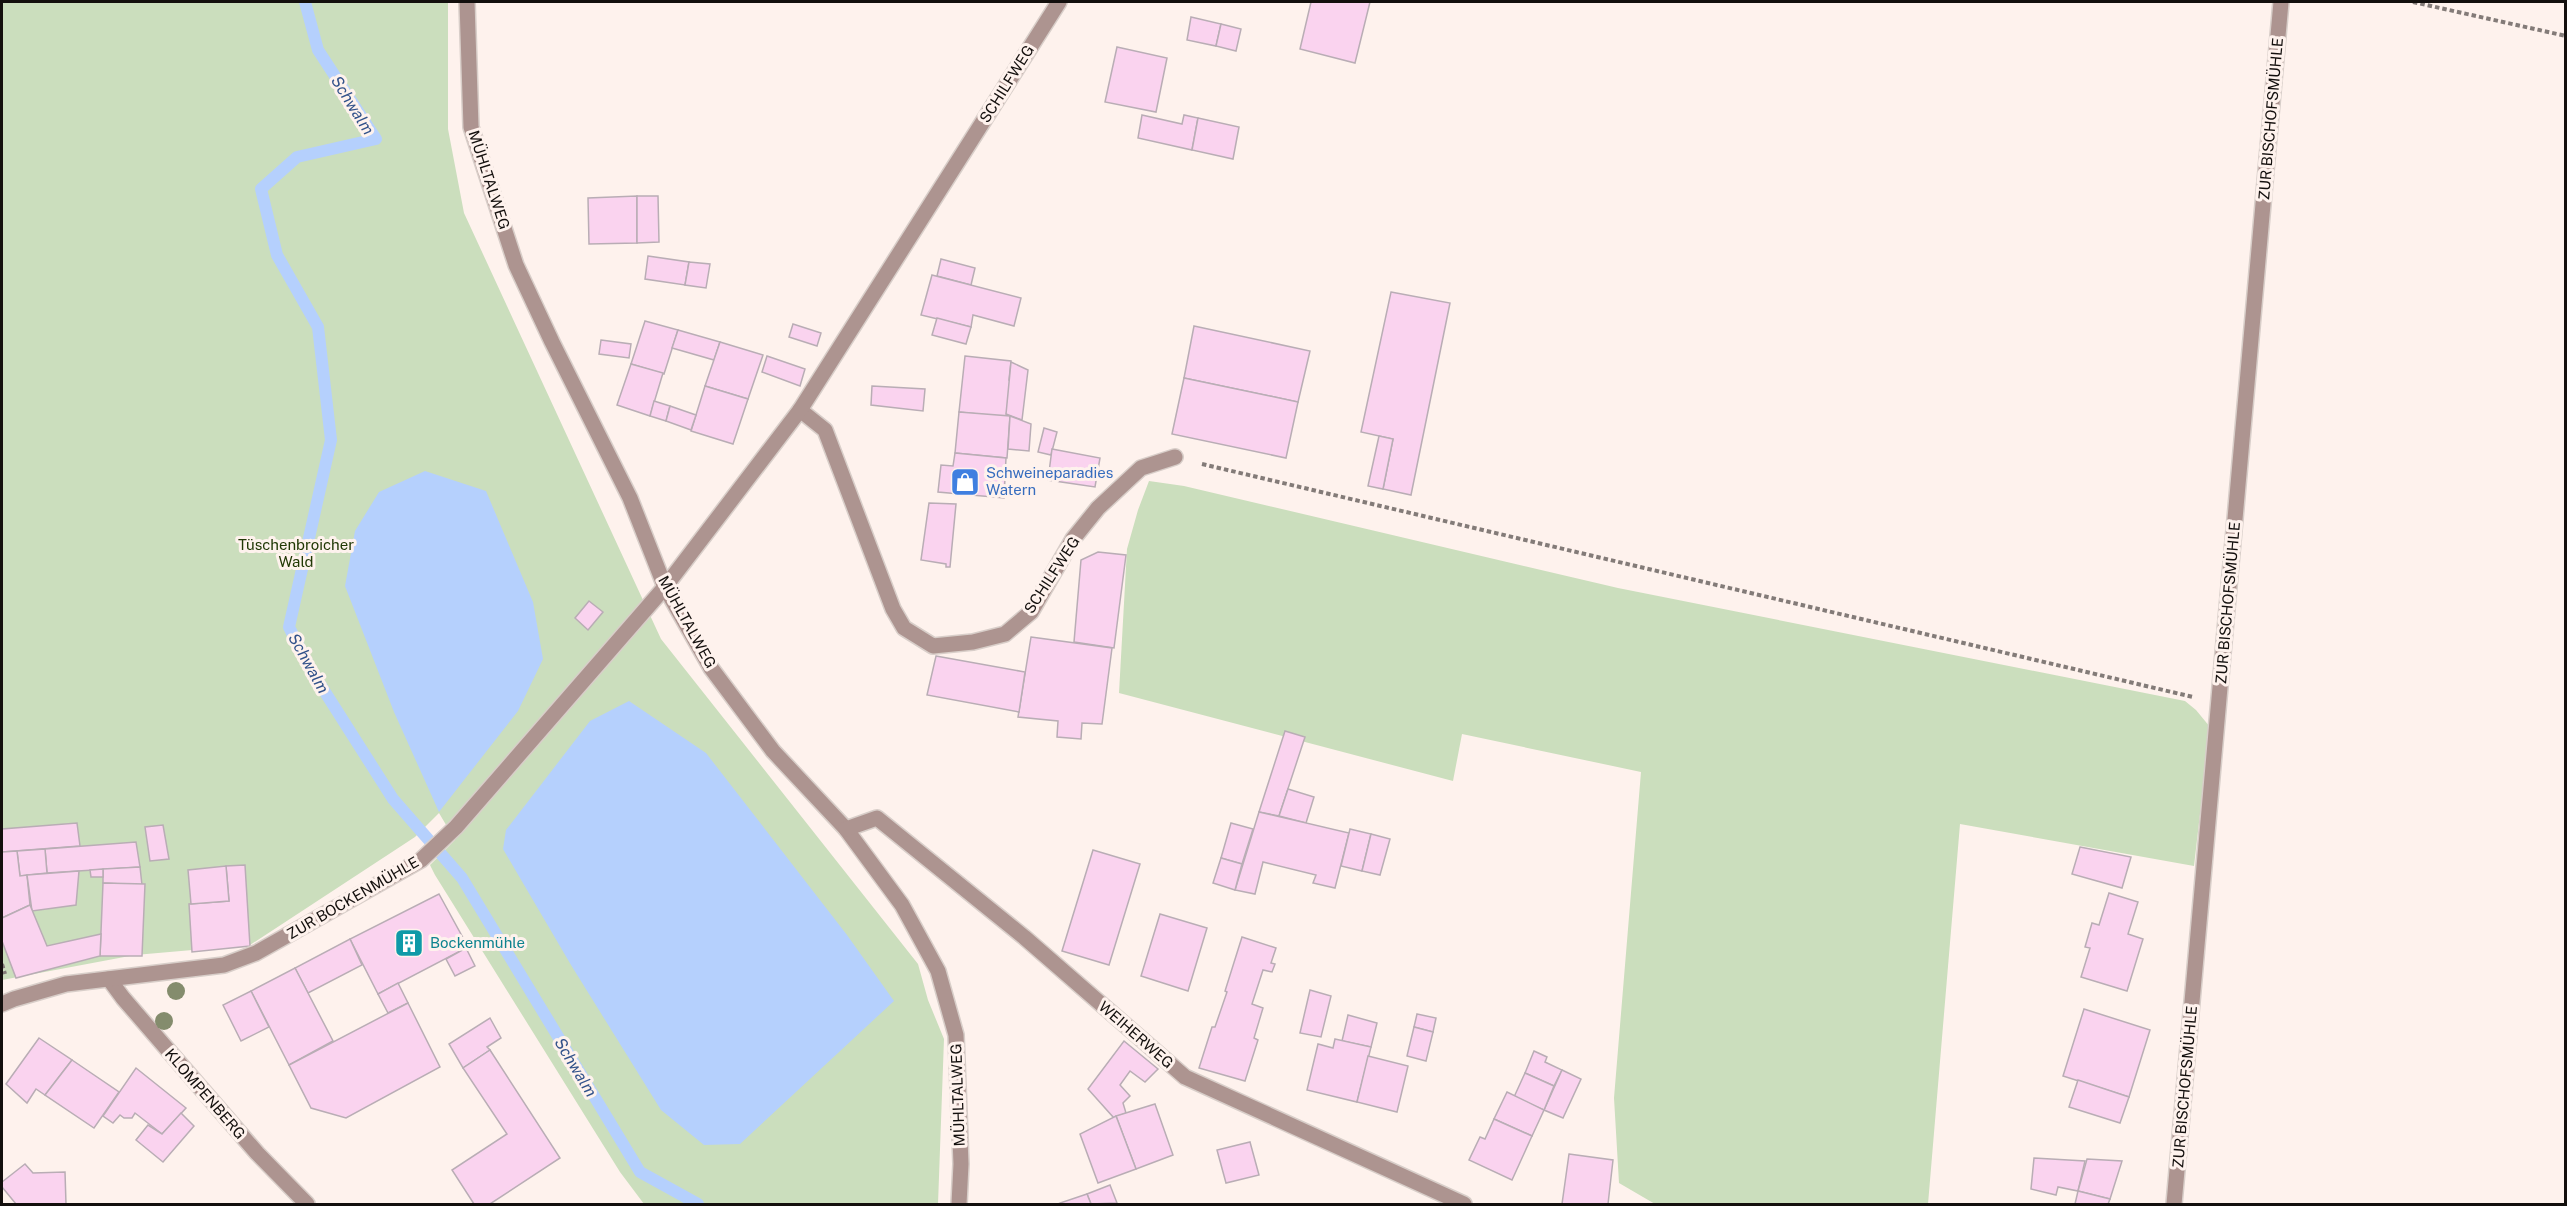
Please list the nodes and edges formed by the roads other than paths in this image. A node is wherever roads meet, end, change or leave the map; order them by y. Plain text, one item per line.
1 (467, 2) edge
2 (1059, 2) edge
3 (2281, 2) edge
4 (800, 410) junction
5 (1175, 457) road end
6 (665, 587) junction
7 (846, 829) junction
8 (109, 979) junction
9 (2, 1004) edge
10 (307, 1204) edge
11 (959, 1204) edge
12 (1464, 1204) edge
13 (2174, 1204) edge

1 - 6 street, MÜHLTALWEG
2 - 4 street, SCHILFWEG
3 - 13 street, ZUR BISCHOFSMÜHLE
4 - 5 street, SCHILFWEG
4 - 6 street, SCHILFWEG
6 - 7 street, MÜHLTALWEG
6 - 8 street, ZUR BOCKENMÜHLE
7 - 11 street, MÜHLTALWEG
7 - 12 street, WEIHERWEG
8 - 9 street, ZUR BOCKENMÜHLE
8 - 10 street, KLOMPENBERG

